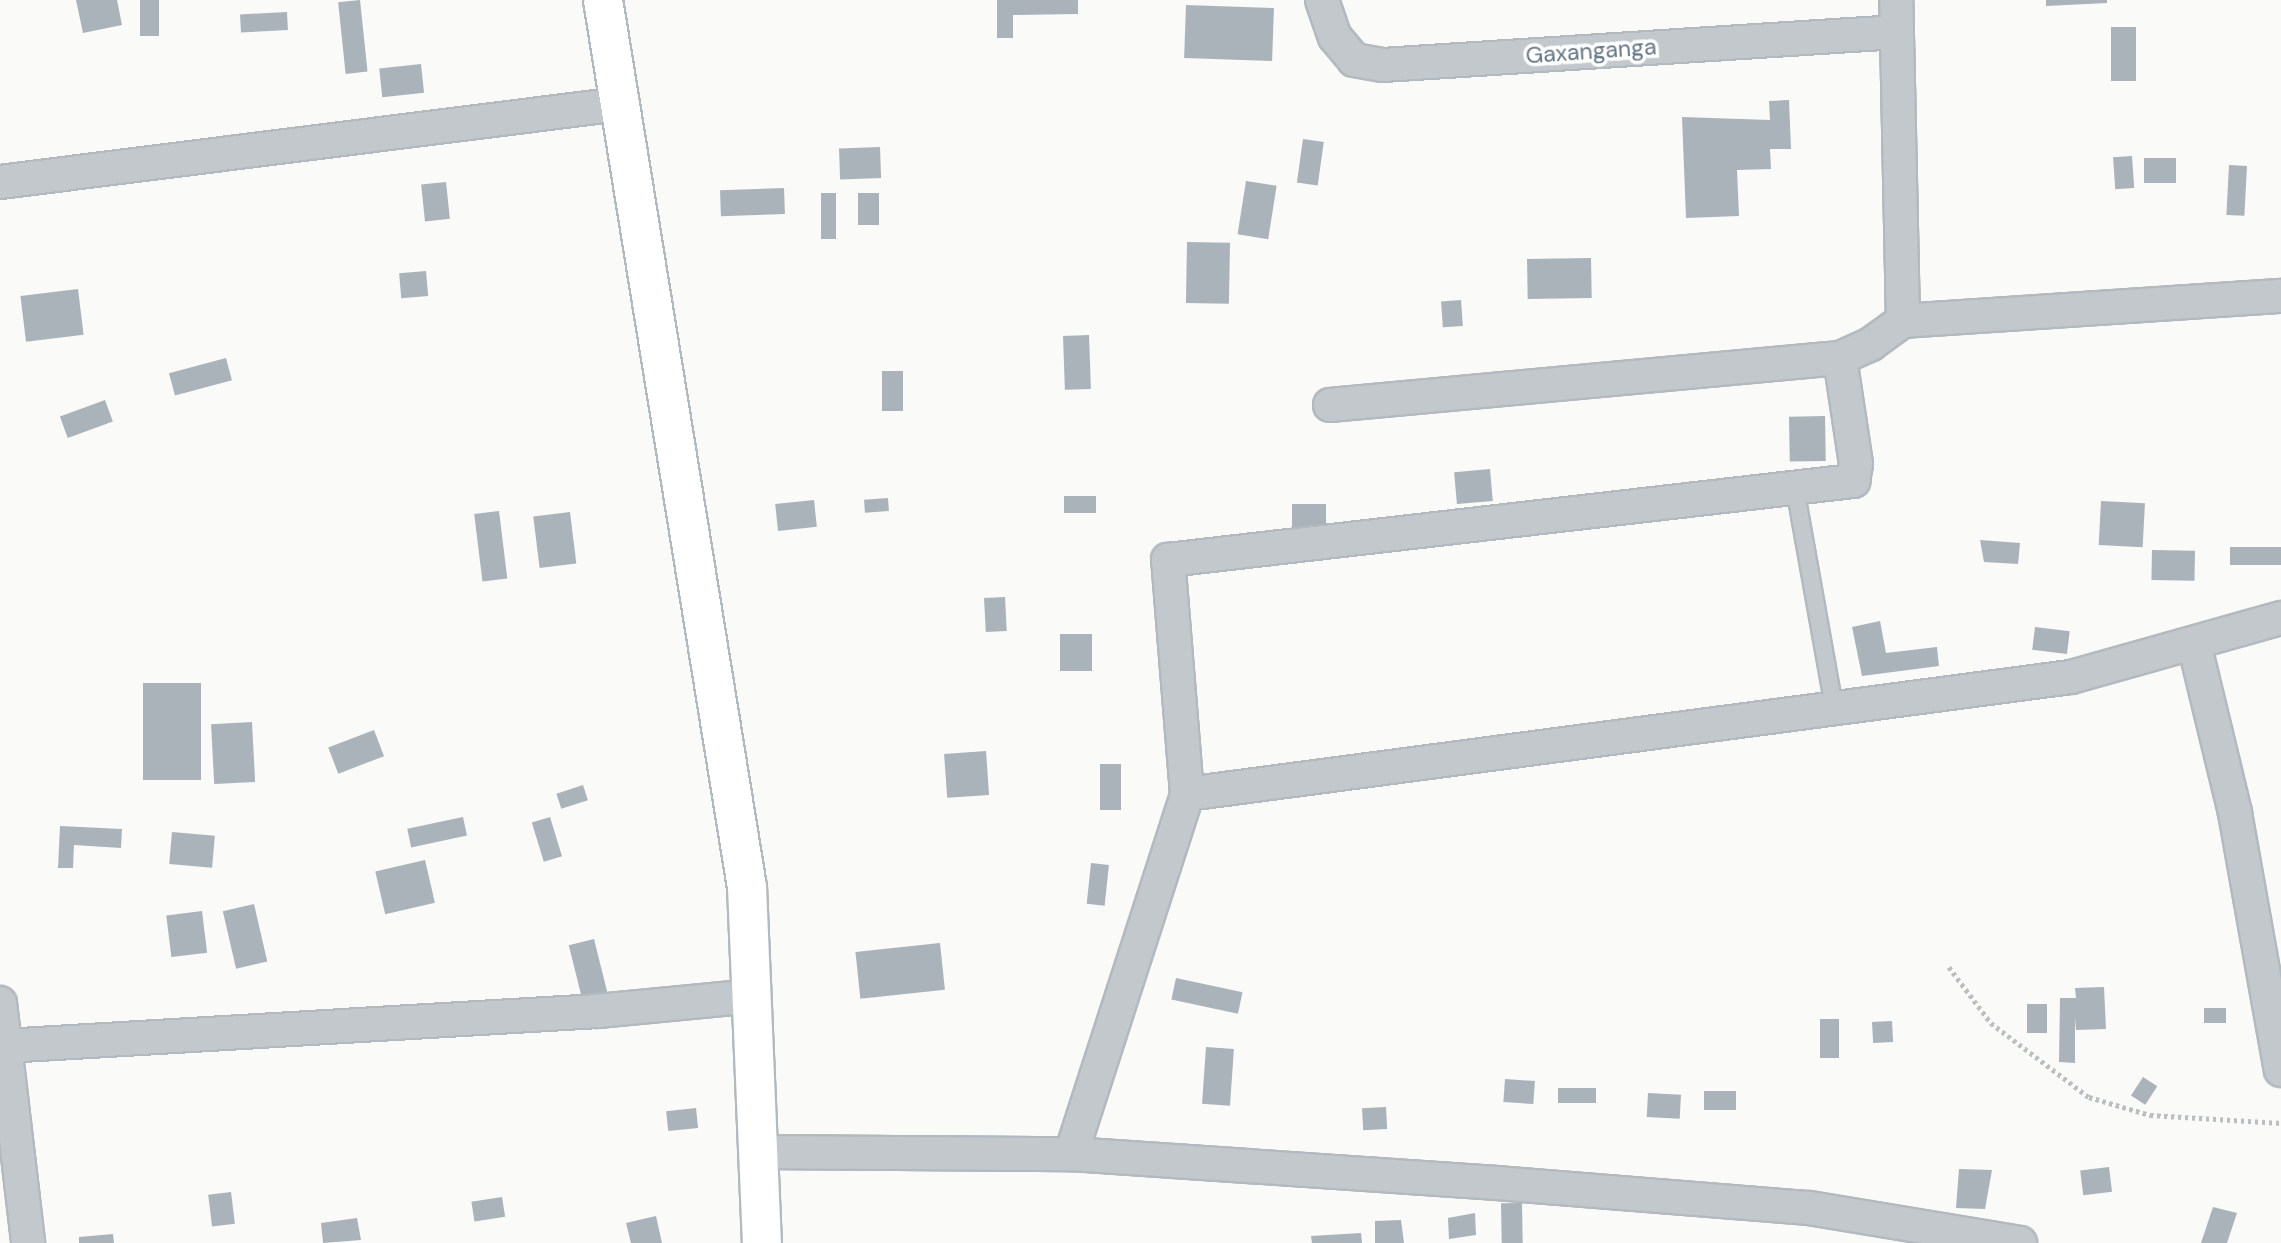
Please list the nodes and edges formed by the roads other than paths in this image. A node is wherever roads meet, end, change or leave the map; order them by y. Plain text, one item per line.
1 (603, 0) edge
2 (1322, 0) edge
3 (1896, 0) edge
4 (1898, 32) junction
5 (620, 104) junction
6 (0, 183) edge
7 (2281, 296) edge
8 (1903, 321) junction
9 (1840, 358) junction
10 (1330, 405) dead end
11 (1795, 488) junction
12 (2281, 618) edge
13 (2194, 643) junction
14 (1834, 708) junction
15 (1187, 794) junction
16 (752, 996) junction
17 (0, 1003) edge
18 (4, 1046) junction
19 (2281, 1070) edge
20 (758, 1152) junction
21 (1071, 1154) junction
22 (27, 1243) edge
23 (762, 1243) edge
24 (2020, 1243) edge

1 - 5 street
2 - 4 street, Gaxanganga
3 - 4 street
4 - 8 street
5 - 6 street
5 - 16 street
7 - 8 street
8 - 9 street
9 - 10 street
9 - 11 street
11 - 14 lane
11 - 15 street
12 - 13 street
13 - 14 street
13 - 19 street
14 - 15 street
15 - 21 street
16 - 18 street
16 - 20 street
17 - 18 street
18 - 22 street
20 - 21 street
20 - 23 street
21 - 24 street

